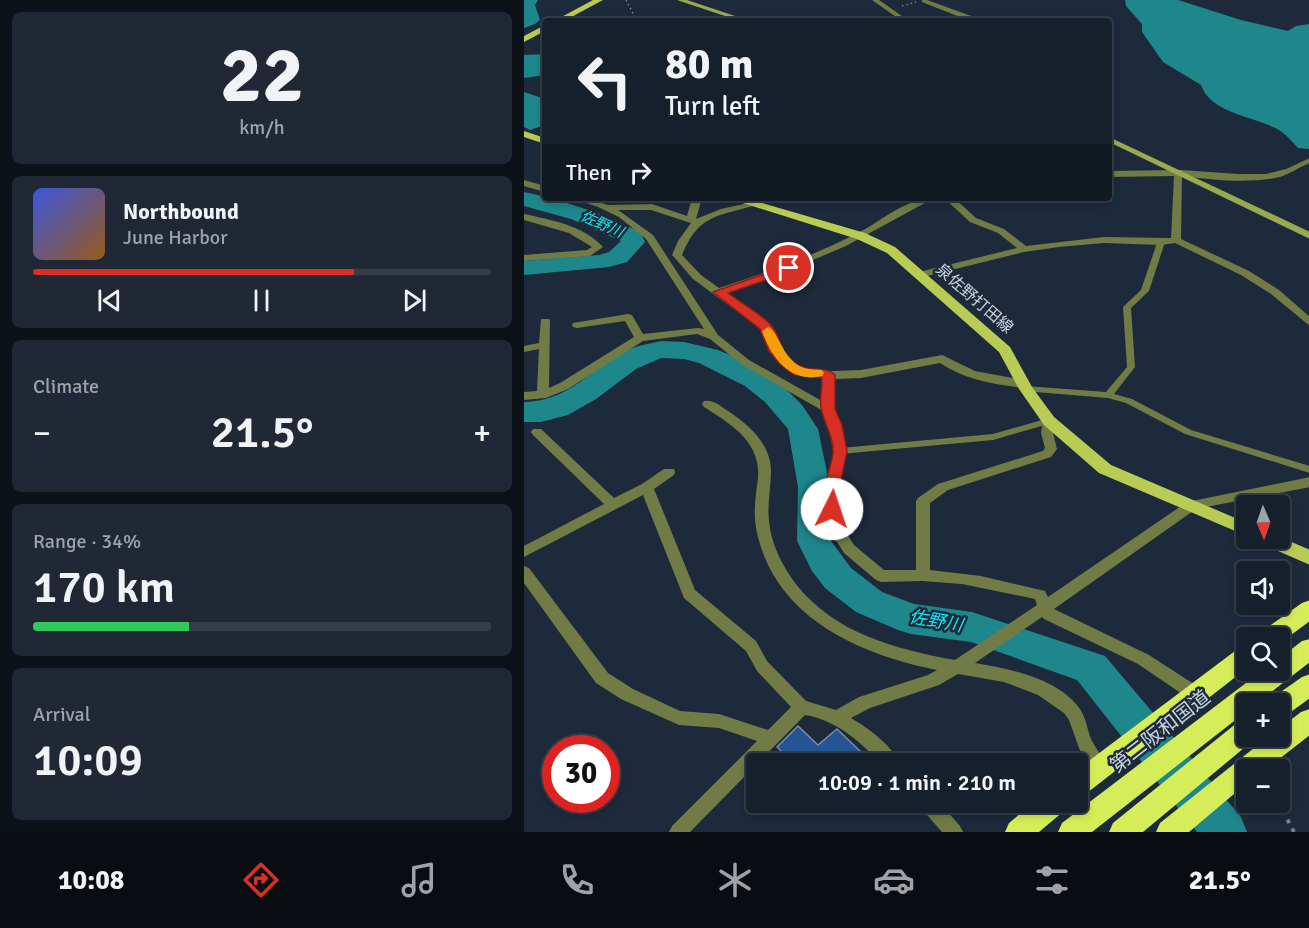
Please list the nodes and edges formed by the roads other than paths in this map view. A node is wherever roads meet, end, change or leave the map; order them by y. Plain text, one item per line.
1 (599, 0) edge
2 (680, 0) edge
3 (875, 0) edge
4 (924, 1) edge
5 (564, 18) edge
6 (737, 18) edge
7 (902, 18) edge
8 (972, 18) edge
9 (542, 30) edge
10 (524, 39) edge
11 (524, 134) edge
12 (542, 140) edge
13 (1112, 140) edge
14 (1310, 160) edge
15 (1112, 174) edge
16 (1181, 174) junction
17 (524, 183) edge
18 (542, 188) edge
19 (586, 201) edge
20 (696, 201) edge
21 (742, 201) edge
22 (920, 201) edge
23 (952, 201) edge
24 (750, 204) junction
25 (605, 207) junction
26 (524, 217) edge
27 (693, 221) junction
28 (861, 236) junction
29 (1310, 236) edge
30 (1176, 240) junction
31 (1161, 242) junction
32 (1024, 249) junction
33 (677, 255) junction
34 (664, 257) junction
35 (524, 258) edge
36 (919, 275) junction
37 (719, 292) junction
38 (545, 321) dead end
39 (1310, 323) edge
40 (577, 325) dead end
41 (714, 337) junction
42 (640, 338) junction
43 (544, 345) junction
44 (524, 349) edge
45 (829, 375) junction
46 (1025, 387) junction
47 (543, 394) junction
48 (1108, 394) junction
49 (524, 396) edge
50 (708, 404) dead end
51 (828, 409) junction
52 (1049, 421) junction
53 (537, 432) dead end
54 (840, 451) junction
55 (1310, 470) edge
56 (669, 472) dead end
57 (1310, 482) edge
58 (647, 487) junction
59 (613, 505) junction
60 (1192, 505) junction
61 (1236, 525) edge
62 (1290, 549) edge
63 (524, 552) edge
64 (1310, 558) edge
65 (524, 572) edge
66 (923, 574) junction
67 (1045, 606) junction
68 (1310, 609) edge
69 (1285, 627) edge
70 (1307, 650) edge
71 (1236, 663) edge
72 (961, 665) junction
73 (1310, 684) edge
74 (1186, 699) junction
75 (1290, 699) edge
76 (802, 707) junction
77 (837, 717) junction
78 (1310, 720) edge
79 (770, 738) junction
80 (1236, 739) edge
81 (883, 753) edge
82 (1108, 760) junction
83 (1088, 776) edge
84 (937, 813) edge
85 (1041, 813) edge
86 (1171, 830) edge
87 (678, 832) edge
88 (954, 832) edge
89 (1018, 832) edge
90 (1071, 832) edge
91 (1122, 832) edge

1 - 5 main road
2 - 6 street
3 - 7 street
4 - 8 street
9 - 10 main road
11 - 12 main road
13 - 16 street
14 - 16 street
15 - 16 street
16 - 29 street
16 - 30 street
17 - 18 street
19 - 25 street
20 - 27 street
21 - 24 main road, 泉佐野打田線
22 - 28 street
23 - 32 street
24 - 27 street
24 - 28 main road, 泉佐野打田線
25 - 27 street
25 - 34 street
26 - 35 street
27 - 33 street
28 - 36 main road, 泉佐野打田線
28 - 37 street
30 - 31 street
30 - 39 street
31 - 32 street
31 - 48 lane
32 - 36 street
33 - 34 street
33 - 37 street
34 - 41 street
36 - 46 main road, 泉佐野打田線
37 - 45 street
38 - 43 street
40 - 42 street
41 - 42 street
41 - 51 street
42 - 47 street
43 - 44 street
43 - 47 street
45 - 46 street
45 - 51 street
46 - 48 lane
46 - 52 main road, 泉佐野打田線
47 - 49 street
48 - 55 lane
50 - 72 street
51 - 54 street
52 - 54 lane
52 - 60 main road, 泉佐野打田線
52 - 66 street
53 - 59 street
54 - 66 street
56 - 58 street
57 - 60 street
58 - 59 street
58 - 76 street
59 - 63 street
60 - 61 main road, 泉佐野打田線
60 - 67 street
62 - 64 main road
65 - 79 street
66 - 67 street
67 - 72 street
67 - 74 street
68 - 69 highway
70 - 90 highway, 第二阪和国道
71 - 74 highway
72 - 77 street
72 - 82 street
73 - 75 highway
74 - 82 highway
76 - 77 street
76 - 79 street
77 - 81 street
78 - 86 highway
79 - 87 street
80 - 91 highway
82 - 83 highway
84 - 88 street
85 - 89 highway

